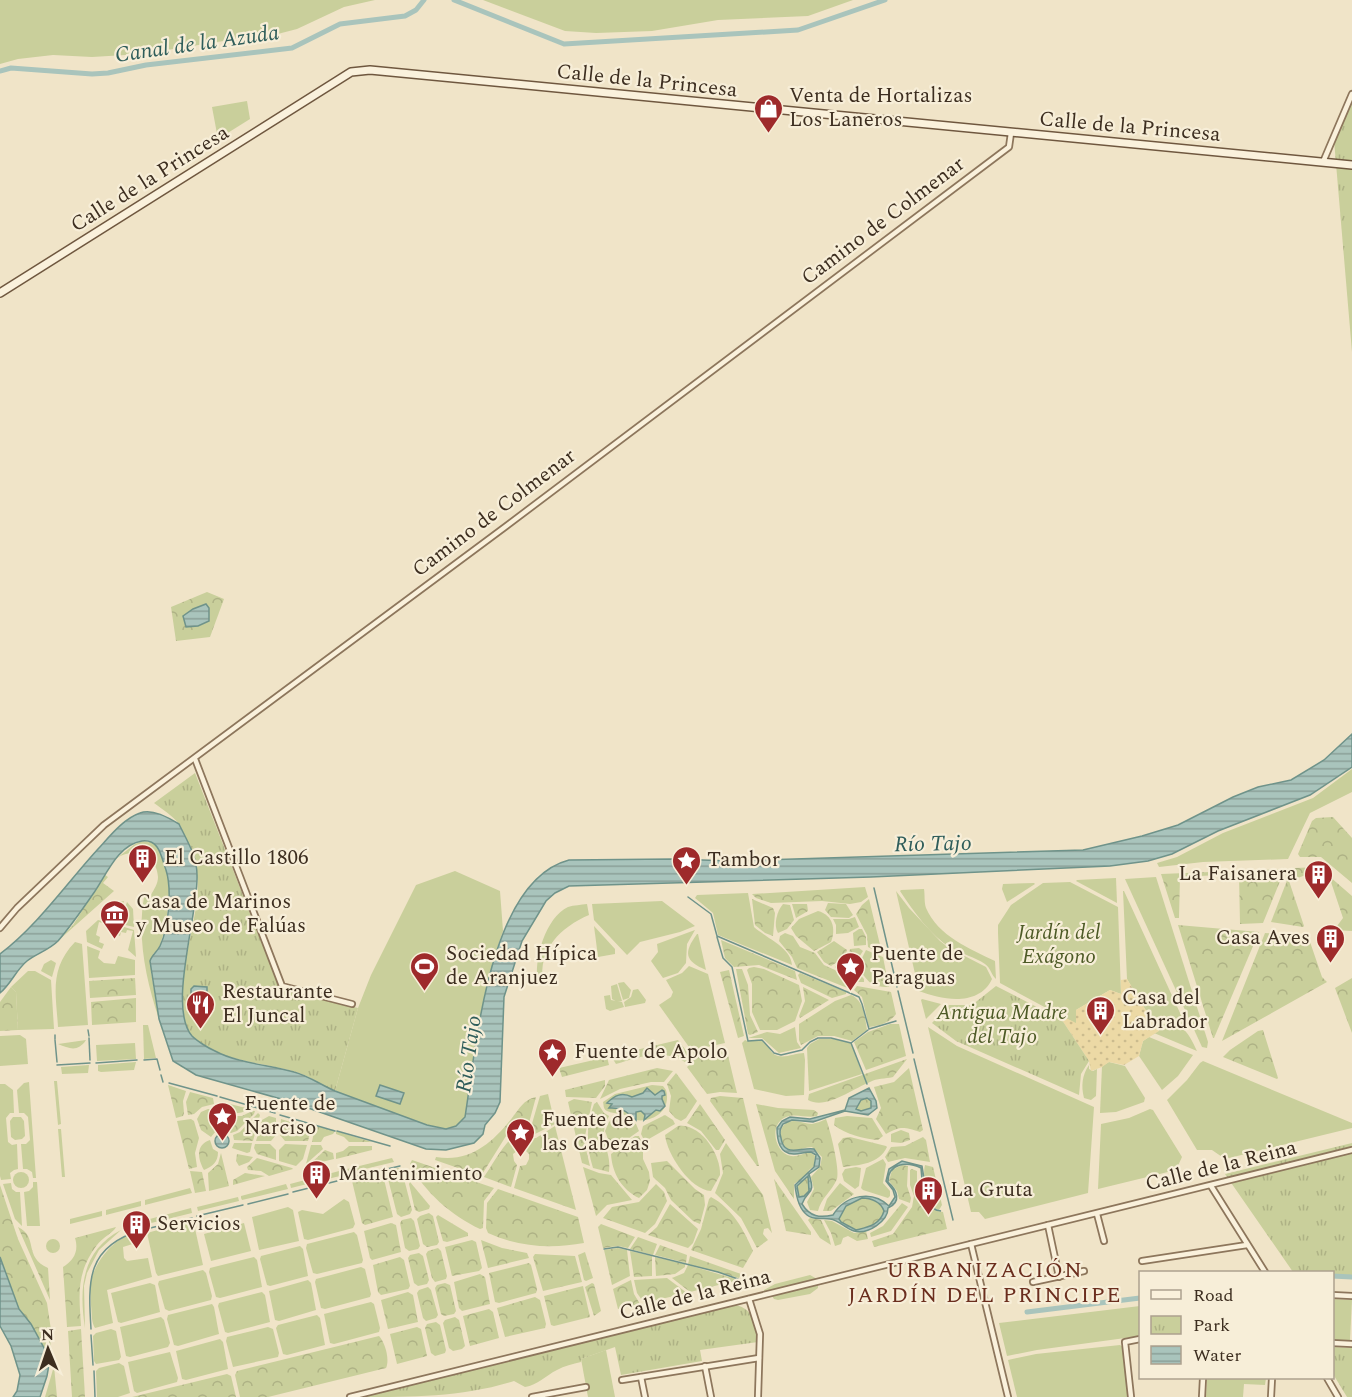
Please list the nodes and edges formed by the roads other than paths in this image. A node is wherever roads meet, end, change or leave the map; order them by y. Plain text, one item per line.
1 (1352, 94) edge
2 (1011, 133) junction
3 (1323, 162) junction
4 (1352, 165) edge
5 (0, 293) edge
6 (195, 759) junction
7 (0, 928) edge
8 (352, 1004) dead end
9 (1352, 1150) edge
10 (1211, 1186) junction
11 (1097, 1214) junction
12 (1048, 1225) junction
13 (1104, 1241) dead end
14 (971, 1244) junction
15 (1247, 1245) junction
16 (1142, 1261) dead end
17 (1084, 1271) dead end
18 (1264, 1271) edge
19 (1059, 1276) junction
20 (1033, 1282) dead end
21 (1334, 1295) edge
22 (1352, 1296) edge
23 (749, 1299) junction
24 (1139, 1339) edge
25 (1334, 1343) edge
26 (1352, 1344) edge
27 (759, 1358) junction
28 (705, 1366) junction
29 (641, 1377) junction
30 (1203, 1379) edge
31 (1272, 1379) edge
32 (1328, 1379) edge
33 (622, 1380) dead end
34 (586, 1387) dead end
35 (375, 1391) junction
36 (350, 1397) edge
37 (366, 1397) edge
38 (532, 1397) edge
39 (645, 1397) edge
40 (711, 1397) edge
41 (758, 1397) edge
42 (1008, 1397) edge
43 (1131, 1397) edge
44 (1202, 1397) edge
45 (1271, 1397) edge
46 (1338, 1397) edge

1 - 3 street
2 - 3 street, Calle de la Princesa
2 - 5 street, Calle de la Princesa
2 - 6 street, Camino de Colmenar
3 - 4 street, Calle de la Princesa
6 - 7 street, Camino de Colmenar
6 - 8 street
9 - 10 street, Calle de la Reina
10 - 11 street, Calle de la Reina
10 - 15 street
11 - 12 street, Calle de la Reina
11 - 13 street
12 - 14 street, Calle de la Reina
12 - 19 street
14 - 23 street, Calle de la Reina
14 - 42 street
15 - 16 street
15 - 18 street
17 - 19 street
19 - 20 street
21 - 22 street
23 - 27 street
23 - 35 street, Calle de la Reina
24 - 43 street
25 - 26 street
27 - 28 street
27 - 41 street
28 - 29 street
28 - 40 street
29 - 33 street
29 - 39 street
30 - 44 street
31 - 45 street
32 - 46 street
34 - 38 street
35 - 36 street, Calle de la Reina
35 - 37 street

